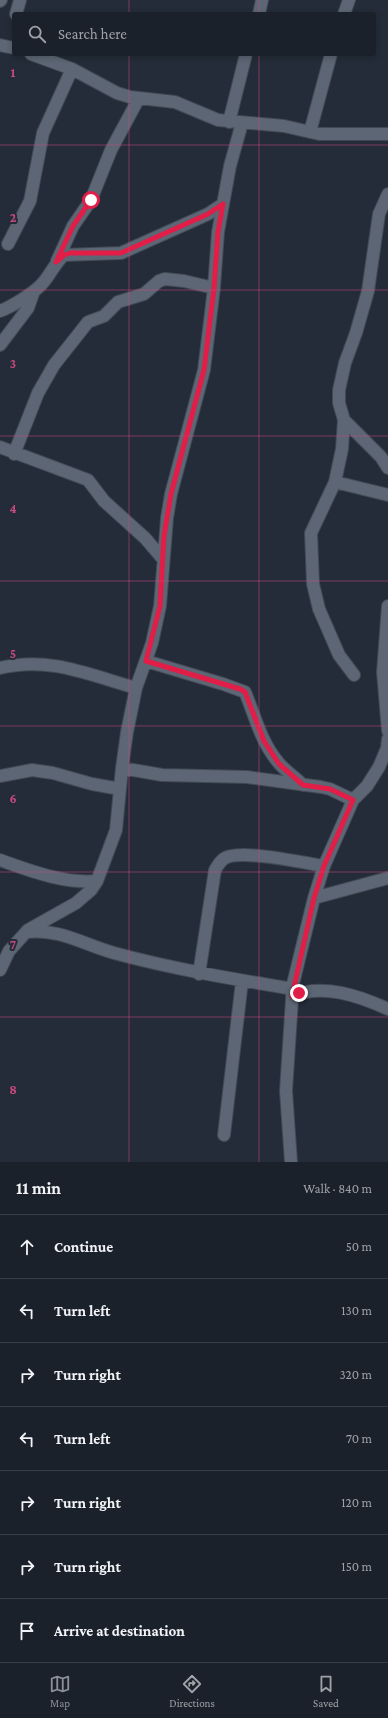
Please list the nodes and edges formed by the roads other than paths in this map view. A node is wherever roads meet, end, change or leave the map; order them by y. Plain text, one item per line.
1 (20, 0) edge
2 (262, 0) edge
3 (349, 0) edge
4 (17, 12) edge
5 (259, 12) edge
6 (345, 12) edge
7 (0, 45) edge
8 (12, 48) edge
9 (36, 56) edge
10 (245, 56) edge
11 (330, 56) edge
12 (72, 69) junction
13 (139, 98) junction
14 (228, 122) junction
15 (242, 123) junction
16 (310, 132) junction
17 (388, 134) edge
18 (388, 194) edge
19 (223, 204) junction
20 (8, 244) dead end
21 (56, 262) junction
22 (214, 288) junction
23 (34, 291) junction
24 (0, 311) edge
25 (0, 345) edge
26 (344, 420) junction
27 (0, 447) edge
28 (14, 454) junction
29 (388, 468) edge
30 (336, 482) junction
31 (388, 495) edge
32 (163, 558) junction
33 (388, 606) edge
34 (386, 639) edge
35 (146, 661) junction
36 (0, 668) edge
37 (354, 675) dead end
38 (136, 688) junction
39 (388, 731) edge
40 (388, 739) edge
41 (122, 768) junction
42 (0, 776) edge
43 (303, 785) junction
44 (120, 789) junction
45 (353, 800) junction
46 (0, 860) edge
47 (324, 866) junction
48 (388, 878) edge
49 (97, 881) junction
50 (314, 898) junction
51 (26, 932) junction
52 (0, 970) edge
53 (199, 974) junction
54 (242, 981) junction
55 (293, 992) junction
56 (388, 1008) edge
57 (224, 1136) dead end
58 (291, 1162) edge

1 - 4 street
2 - 5 street
3 - 6 street
7 - 8 street
9 - 12 street
10 - 14 street
11 - 16 street
12 - 13 street
12 - 20 street
13 - 14 street
13 - 21 street
14 - 15 street
15 - 16 street
15 - 19 street
16 - 17 street
18 - 26 street
19 - 21 street
19 - 22 street
21 - 23 street
22 - 28 street
22 - 32 street
23 - 24 street
23 - 25 street
26 - 29 street
26 - 30 street
27 - 28 street
28 - 32 street
30 - 31 street
30 - 37 street
32 - 35 street
33 - 34 street
34 - 39 street
35 - 38 street
35 - 43 street
36 - 38 street
38 - 41 street
40 - 45 street
41 - 43 street
41 - 44 street
42 - 44 street
43 - 45 street
44 - 49 street
45 - 47 street
46 - 49 street
47 - 50 street
47 - 53 street
48 - 50 street
49 - 51 street
50 - 55 street
51 - 52 street
51 - 53 street
53 - 54 street
54 - 55 street
54 - 57 street
55 - 56 street
55 - 58 street

